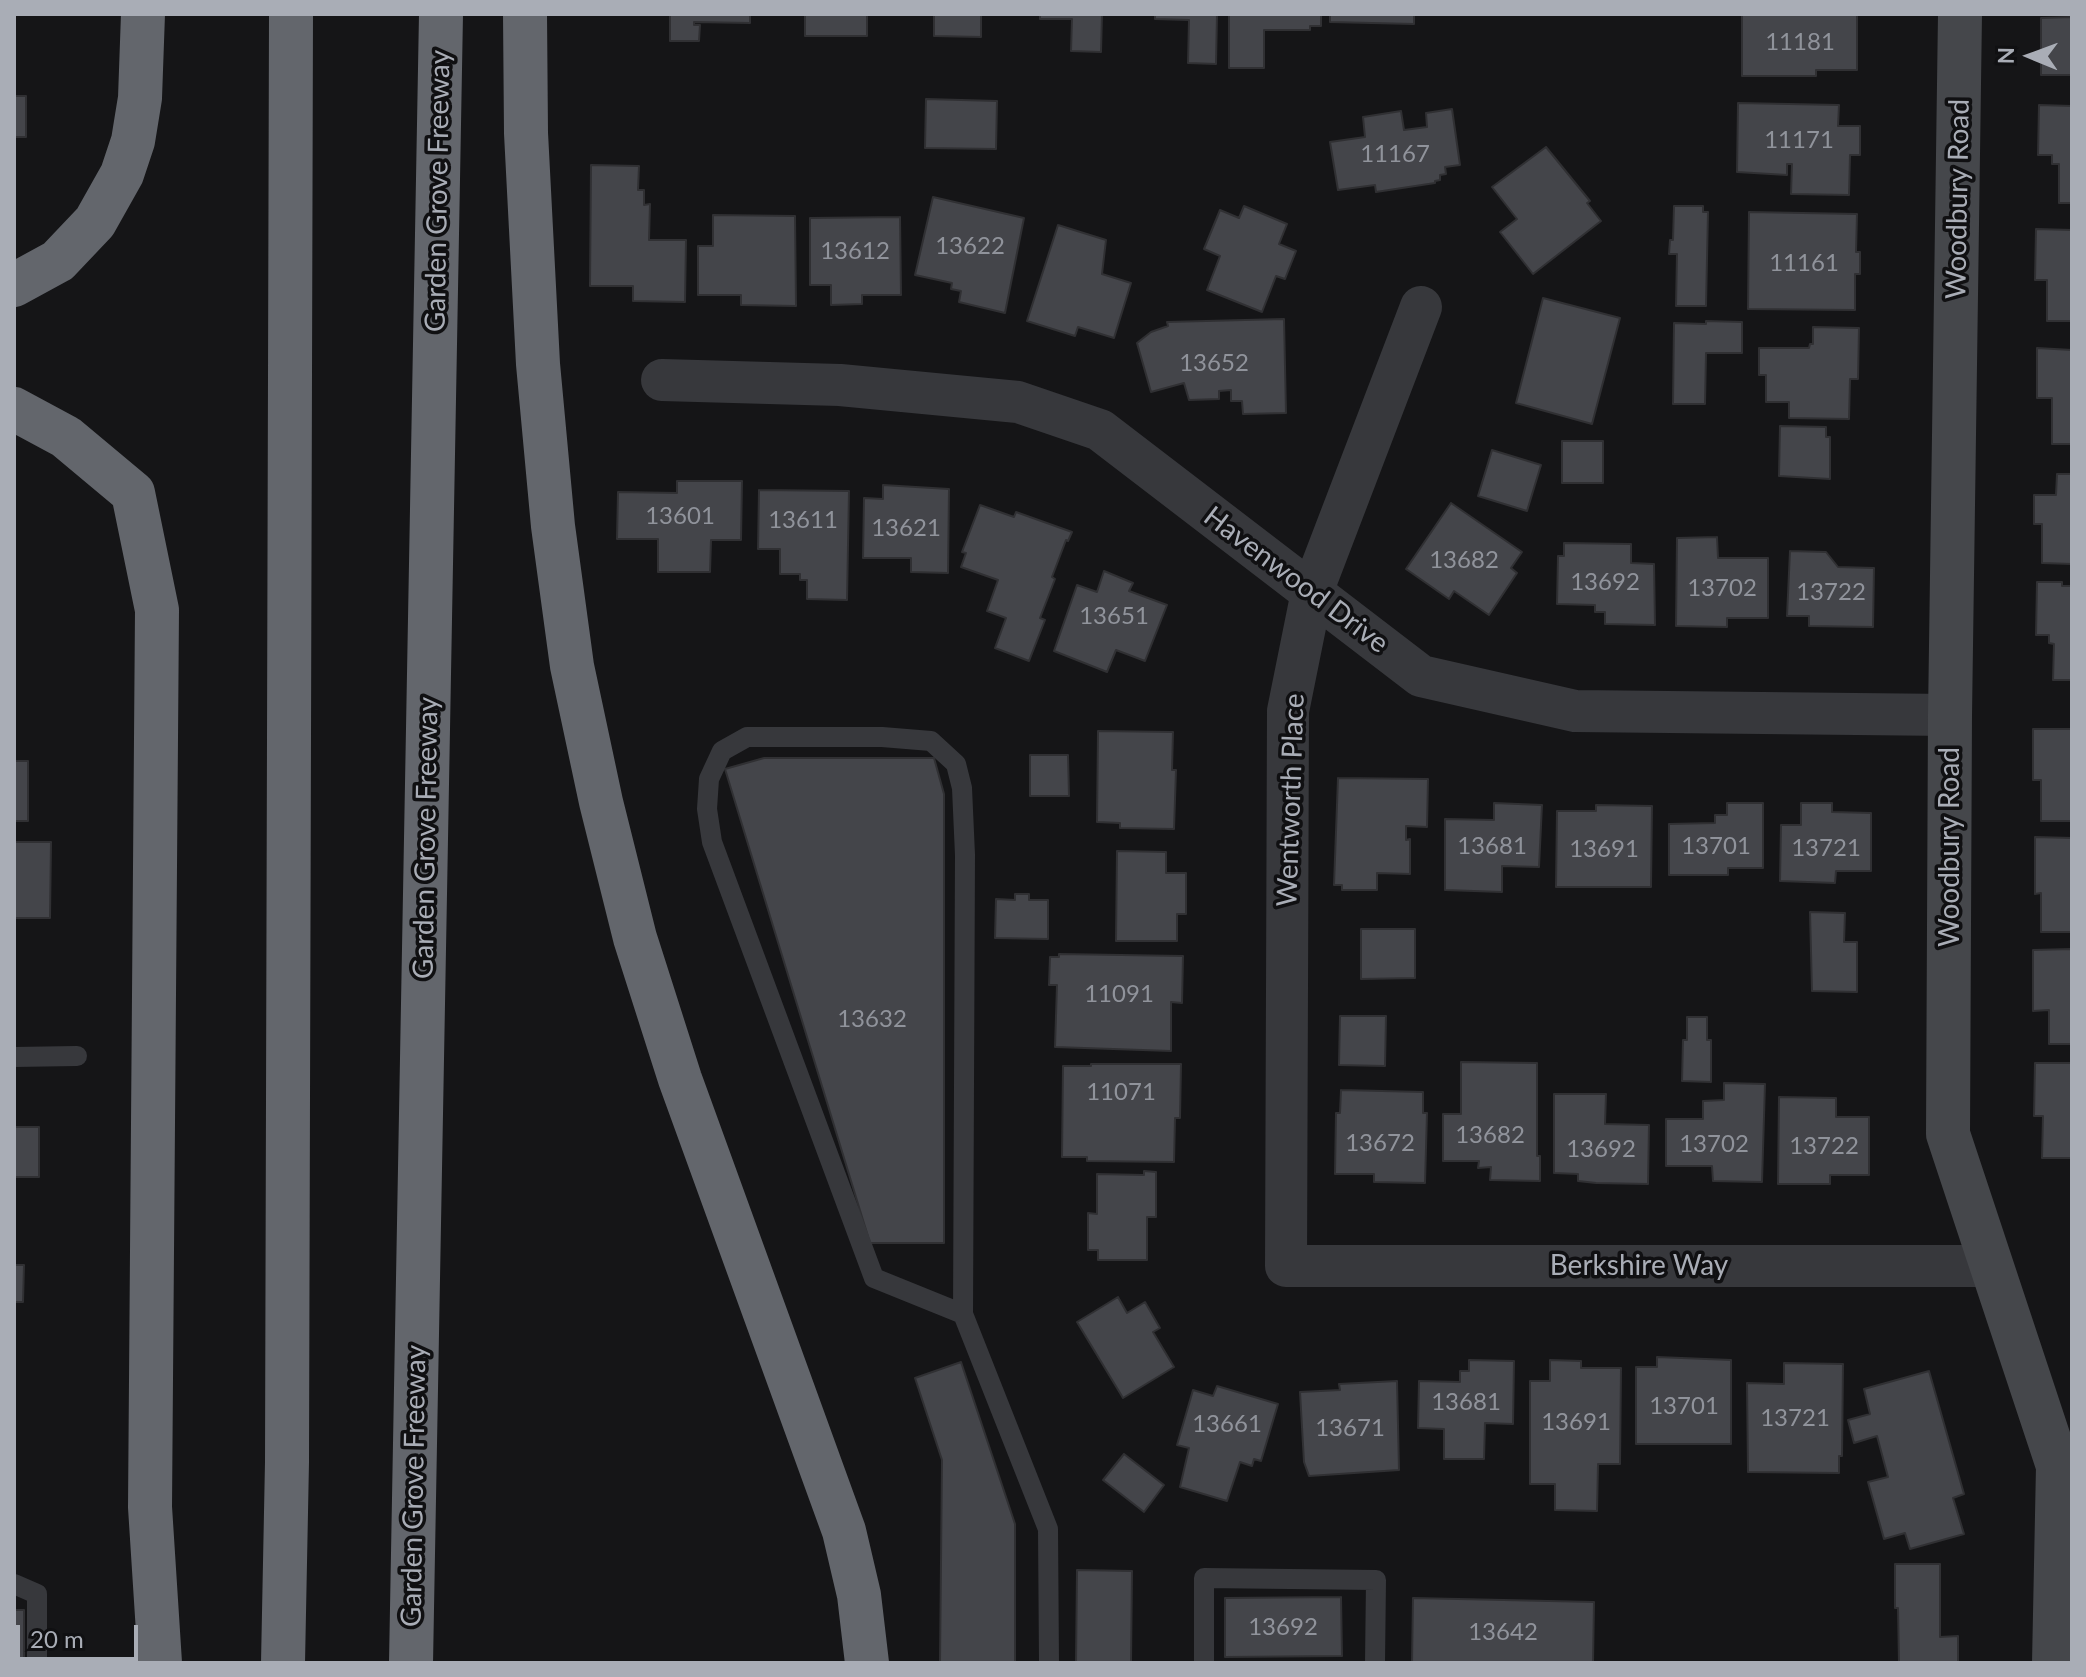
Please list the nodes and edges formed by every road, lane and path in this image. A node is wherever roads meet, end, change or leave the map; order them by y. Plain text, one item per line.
1 (143, 14) edge
2 (291, 14) edge
3 (441, 14) edge
4 (525, 14) edge
5 (1960, 14) edge
6 (14, 285) edge
7 (1421, 307) dead end
8 (662, 380) dead end
9 (14, 409) edge
10 (1312, 592) junction
11 (1950, 715) junction
12 (77, 1056) dead end
13 (14, 1057) edge
14 (1286, 1266) joint
15 (1991, 1266) junction
16 (963, 1314) junction
17 (14, 1584) edge
18 (37, 1663) edge
19 (160, 1663) edge
20 (283, 1663) edge
21 (411, 1663) edge
22 (867, 1663) edge
23 (1049, 1663) edge
24 (1204, 1663) edge
25 (1375, 1663) edge
26 (2054, 1663) edge

1 - 6 highway
2 - 20 highway
3 - 21 highway, Garden Grove Freeway
4 - 22 highway
5 - 11 street, Woodbury Road
7 - 10 street, Wentworth Place
8 - 10 street, Havenwood Drive
9 - 19 highway
10 - 11 street, Havenwood Drive
10 - 14 street, Wentworth Place
11 - 15 street, Woodbury Road
12 - 13 lane
14 - 15 street, Berkshire Way
15 - 26 street, Woodbury Road
16 - 16 lane
16 - 23 lane
17 - 18 lane
24 - 25 lane

